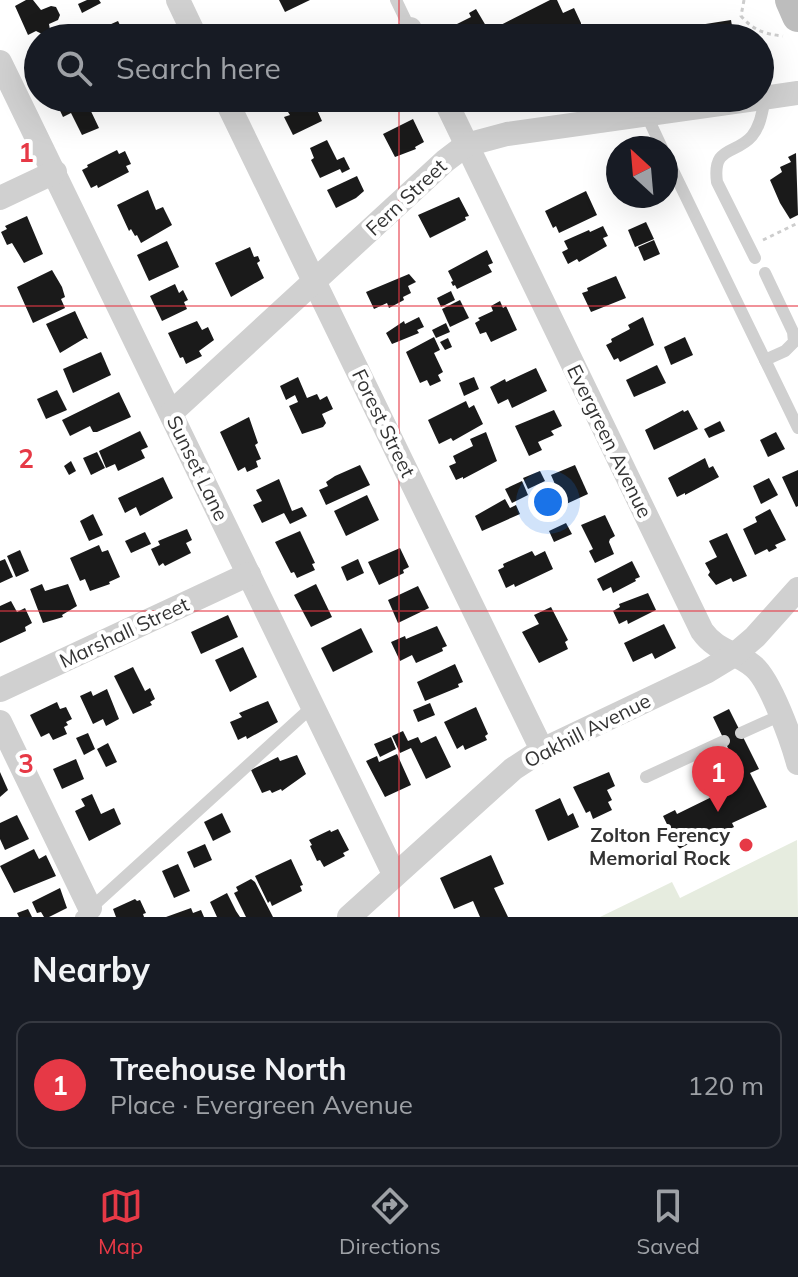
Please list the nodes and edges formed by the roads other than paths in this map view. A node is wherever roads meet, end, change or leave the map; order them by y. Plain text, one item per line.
1 (178, 0) edge
2 (396, 0) edge
3 (791, 0) edge
4 (189, 24) edge
5 (408, 24) edge
6 (792, 26) edge
7 (0, 62) edge
8 (798, 93) edge
9 (774, 97) edge
10 (24, 110) edge
11 (25, 112) edge
12 (232, 112) edge
13 (451, 112) edge
14 (675, 112) edge
15 (762, 112) edge
16 (647, 116) junction
17 (656, 136) edge
18 (466, 145) junction
19 (55, 172) junction
20 (678, 181) edge
21 (0, 198) edge
22 (755, 258) dead end
23 (765, 273) dead end
24 (316, 282) junction
25 (765, 360) junction
26 (171, 413) junction
27 (798, 428) edge
28 (249, 574) junction
29 (798, 589) edge
30 (734, 655) junction
31 (0, 690) edge
32 (313, 706) junction
33 (781, 715) junction
34 (0, 722) edge
35 (741, 733) dead end
36 (724, 741) dead end
37 (542, 750) junction
38 (798, 763) edge
39 (646, 777) dead end
40 (394, 874) junction
41 (86, 913) edge
42 (349, 917) edge

1 - 4 street
2 - 5 lane
3 - 6 main road
7 - 10 street, Sunset Lane
8 - 9 street, Fern Street
11 - 19 street, Sunset Lane
12 - 24 street, Forest Street
13 - 18 street, Evergreen Avenue
14 - 16 street, Fern Street
15 - 22 lane
16 - 17 lane
16 - 18 street, Fern Street
18 - 24 street, Fern Street
18 - 30 street, Evergreen Avenue
19 - 21 street
19 - 26 street, Sunset Lane
20 - 25 lane
23 - 25 lane
24 - 26 street, Fern Street
24 - 37 street, Forest Street
25 - 27 lane
26 - 28 street, Sunset Lane
28 - 31 street, Marshall Street
28 - 32 street, Sunset Lane
29 - 30 street, Oakhill Avenue
30 - 33 street, Evergreen Avenue
30 - 37 street, Oakhill Avenue
32 - 40 street, Sunset Lane
32 - 41 lane
33 - 35 lane
33 - 38 street, Evergreen Avenue
34 - 41 street
36 - 39 lane
37 - 40 street, Oakhill Avenue
40 - 42 street, Oakhill Avenue

